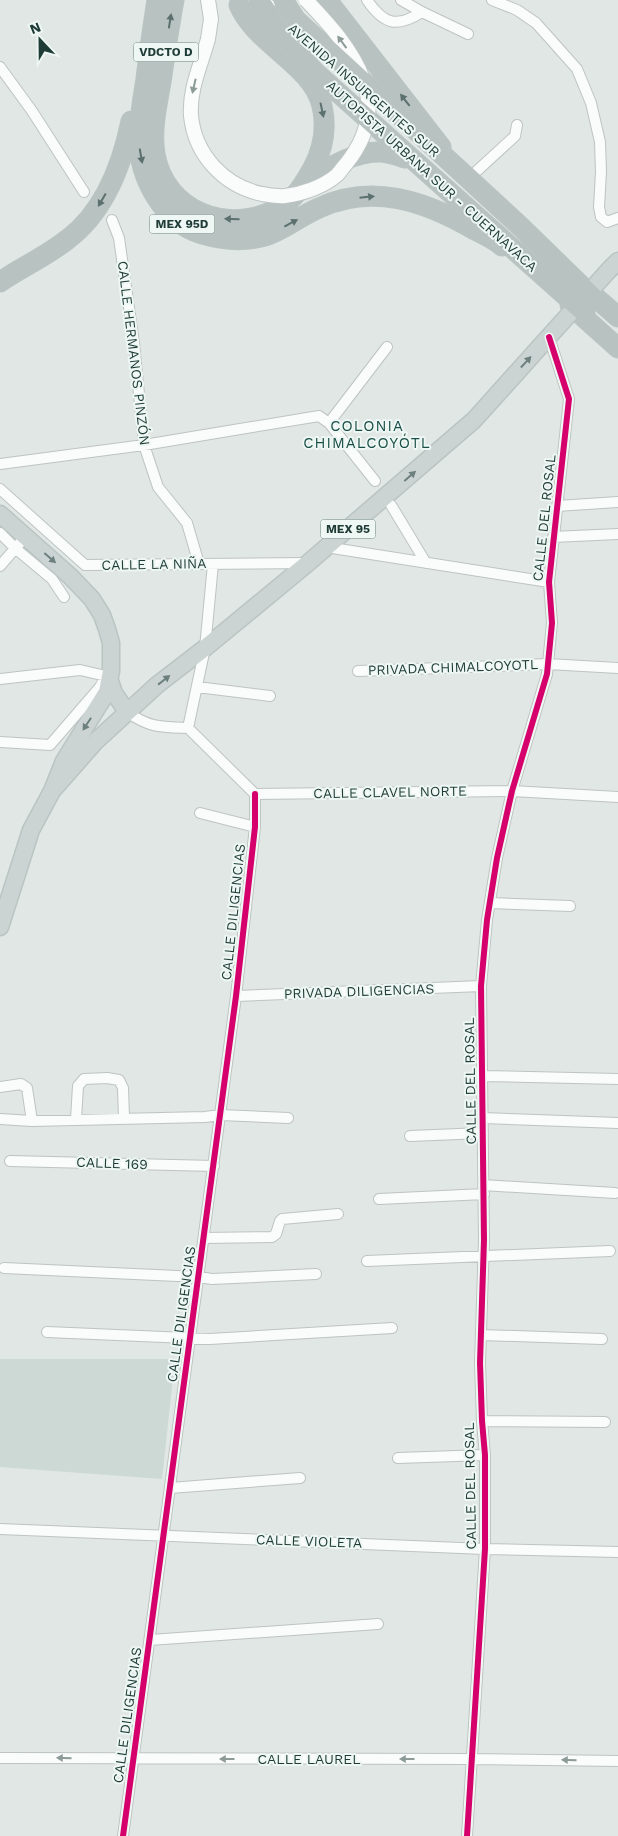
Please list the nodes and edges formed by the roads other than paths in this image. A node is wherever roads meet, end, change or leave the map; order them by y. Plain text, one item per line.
1 (157, 0) edge
2 (174, 0) edge
3 (208, 0) edge
4 (260, 0) edge
5 (283, 0) edge
6 (306, 0) edge
7 (328, 0) edge
8 (366, 0) edge
9 (402, 0) edge
10 (492, 0) edge
11 (236, 3) edge
12 (422, 12) junction
13 (468, 34) dead end
14 (0, 66) edge
15 (144, 90) junction
16 (517, 125) dead end
17 (405, 158) junction
18 (467, 180) junction
19 (303, 187) junction
20 (84, 192) dead end
21 (618, 218) edge
22 (112, 220) dead end
23 (500, 244) junction
24 (613, 265) edge
25 (0, 282) edge
26 (618, 318) edge
27 (552, 334) junction
28 (618, 341) edge
29 (387, 347) dead end
30 (618, 348) edge
31 (328, 423) junction
32 (144, 445) junction
33 (0, 464) edge
34 (375, 481) dead end
35 (0, 489) edge
36 (618, 502) edge
37 (391, 505) dead end
38 (557, 506) junction
39 (0, 514) edge
40 (0, 533) edge
41 (618, 534) edge
42 (553, 537) junction
43 (20, 543) junction
44 (326, 547) junction
45 (308, 563) junction
46 (426, 563) junction
47 (198, 564) junction
48 (213, 564) junction
49 (0, 566) edge
50 (549, 582) junction
51 (64, 597) dead end
52 (205, 648) junction
53 (548, 664) junction
54 (618, 668) edge
55 (358, 671) dead end
56 (109, 676) junction
57 (0, 679) edge
58 (197, 687) junction
59 (270, 696) dead end
60 (127, 712) junction
61 (188, 728) junction
62 (0, 742) edge
63 (52, 791) junction
64 (512, 791) junction
65 (255, 794) junction
66 (618, 797) edge
67 (200, 813) dead end
68 (255, 827) junction
69 (490, 903) junction
70 (570, 906) dead end
71 (0, 927) edge
72 (481, 986) junction
73 (236, 996) junction
74 (483, 1076) junction
75 (618, 1079) edge
76 (0, 1087) edge
77 (220, 1115) junction
78 (124, 1118) junction
79 (288, 1118) dead end
80 (483, 1118) junction
81 (0, 1119) edge
82 (76, 1119) junction
83 (32, 1121) junction
84 (618, 1123) edge
85 (483, 1133) junction
86 (410, 1136) dead end
87 (10, 1160) dead end
88 (214, 1166) junction
89 (484, 1190) junction
90 (615, 1193) dead end
91 (379, 1199) dead end
92 (338, 1214) dead end
93 (204, 1238) junction
94 (610, 1251) dead end
95 (484, 1256) junction
96 (367, 1261) dead end
97 (4, 1268) dead end
98 (316, 1274) dead end
99 (199, 1277) junction
100 (392, 1328) dead end
101 (46, 1332) dead end
102 (482, 1335) junction
103 (190, 1339) junction
104 (602, 1340) dead end
105 (482, 1421) junction
106 (605, 1422) dead end
107 (485, 1456) junction
108 (398, 1458) dead end
109 (300, 1478) dead end
110 (170, 1488) junction
111 (0, 1529) edge
112 (164, 1535) junction
113 (484, 1549) junction
114 (618, 1552) edge
115 (378, 1624) dead end
116 (150, 1640) junction
117 (0, 1758) edge
118 (134, 1759) junction
119 (472, 1759) junction
120 (618, 1761) edge
121 (123, 1836) edge
122 (467, 1836) edge

1 - 15 highway, VDCTO D
19 -> 2 highway, VDCTO D
3 -> 6 main road, bridge
4 - 18 main road, AVENIDA INSURGENTES SUR
4 - 28 highway, AUTOPISTA URBANA SUR - CUERNAVACA, bridge
5 - 26 highway, AUTOPISTA URBANA SUR - CUERNAVACA, bridge
18 -> 7 highway
8 - 12 street
9 - 12 street
10 - 21 street
11 - 17 main road, AVENIDA INSURGENTES SUR
11 -> 19 highway
12 - 13 street
14 - 20 street
15 -> 23 highway, MEX 95D
15 -> 25 highway
16 - 18 street
17 - 19 highway
17 - 23 main road, AVENIDA INSURGENTES SUR
18 - 26 highway
22 - 32 street, CALLE HERMANOS PINZÓN
23 - 30 highway, MEX 95D
24 - 27 main road, MEX 95, bridge
27 - 38 street, CALLE DEL ROSAL
44 -> 27 main road, MEX 95
29 - 31 street
31 - 32 street
31 - 34 street
32 - 33 street
32 - 47 street, CALLE HERMANOS PINZÓN
35 - 47 street, CALLE LA NIÑA
36 - 38 street
37 - 46 street
38 - 42 street, CALLE DEL ROSAL
39 - 43 main road, MEX 95
40 - 43 street
41 - 42 street
42 - 50 street, CALLE DEL ROSAL
43 - 49 street
43 - 51 street
43 -> 56 main road, MEX 95
44 - 45 main road, MEX 95
44 - 46 street
45 - 48 street, CALLE LA NIÑA
45 - 52 main road, MEX 95
46 - 50 street
47 - 48 street, CALLE LA NIÑA
48 - 52 street
50 - 53 street, CALLE DEL ROSAL
52 - 58 street
60 -> 52 main road, MEX 95
53 - 54 street, PRIVADA CHIMALCOYOTL
53 - 55 street, PRIVADA CHIMALCOYOTL
53 - 64 street, CALLE DEL ROSAL
56 - 57 street
56 - 60 main road
56 - 62 street
56 -> 63 main road, MEX 95
58 - 59 street
58 - 61 street
60 - 61 street
60 - 63 main road, MEX 95
61 - 65 street
63 - 71 main road, MEX 95
64 - 65 street, CALLE CLAVEL NORTE
64 - 66 street, CALLE CLAVEL NORTE
64 - 69 street, CALLE DEL ROSAL
65 - 68 street, CALLE DILIGENCIAS
67 - 68 street
68 - 73 street, CALLE DILIGENCIAS
69 - 70 street
69 - 72 street, CALLE DEL ROSAL
72 - 73 street, PRIVADA DILIGENCIAS
72 - 74 street, CALLE DEL ROSAL
73 - 77 street, CALLE DILIGENCIAS
74 - 75 street
74 - 80 street, CALLE DEL ROSAL
76 - 83 street
77 - 78 street
77 - 79 street
77 - 88 street, CALLE DILIGENCIAS
78 - 82 street
78 - 82 street
80 - 84 street
80 - 85 street, CALLE DEL ROSAL
81 - 83 street
82 - 83 street
85 - 86 street
85 - 89 street, CALLE DEL ROSAL
87 - 88 street, CALLE 169
88 - 93 street, CALLE DILIGENCIAS
89 - 90 street
89 - 91 street
89 - 95 street, CALLE DEL ROSAL
92 - 93 street
93 - 99 street, CALLE DILIGENCIAS
94 - 95 street
95 - 96 street
95 - 102 street, CALLE DEL ROSAL
97 - 99 street
98 - 99 street
99 - 103 street, CALLE DILIGENCIAS
100 - 103 street
101 - 103 street
102 - 104 street
102 - 105 street, CALLE DEL ROSAL
103 - 110 street, CALLE DILIGENCIAS
105 - 106 street
105 - 107 street, CALLE DEL ROSAL
107 - 108 street
107 - 113 street, CALLE DEL ROSAL
109 - 110 street
110 - 112 street, CALLE DILIGENCIAS
111 - 112 street, CALLE VIOLETA
112 - 113 street, CALLE VIOLETA
112 - 116 street, CALLE DILIGENCIAS
113 - 114 street, CALLE VIOLETA
113 - 119 street, CALLE DEL ROSAL
115 - 116 street
116 - 118 street, CALLE DILIGENCIAS
118 -> 117 street, CALLE LAUREL
119 -> 118 street, CALLE LAUREL
118 - 121 street, CALLE DILIGENCIAS
120 -> 119 street, CALLE LAUREL
119 - 122 street, CALLE DEL ROSAL

